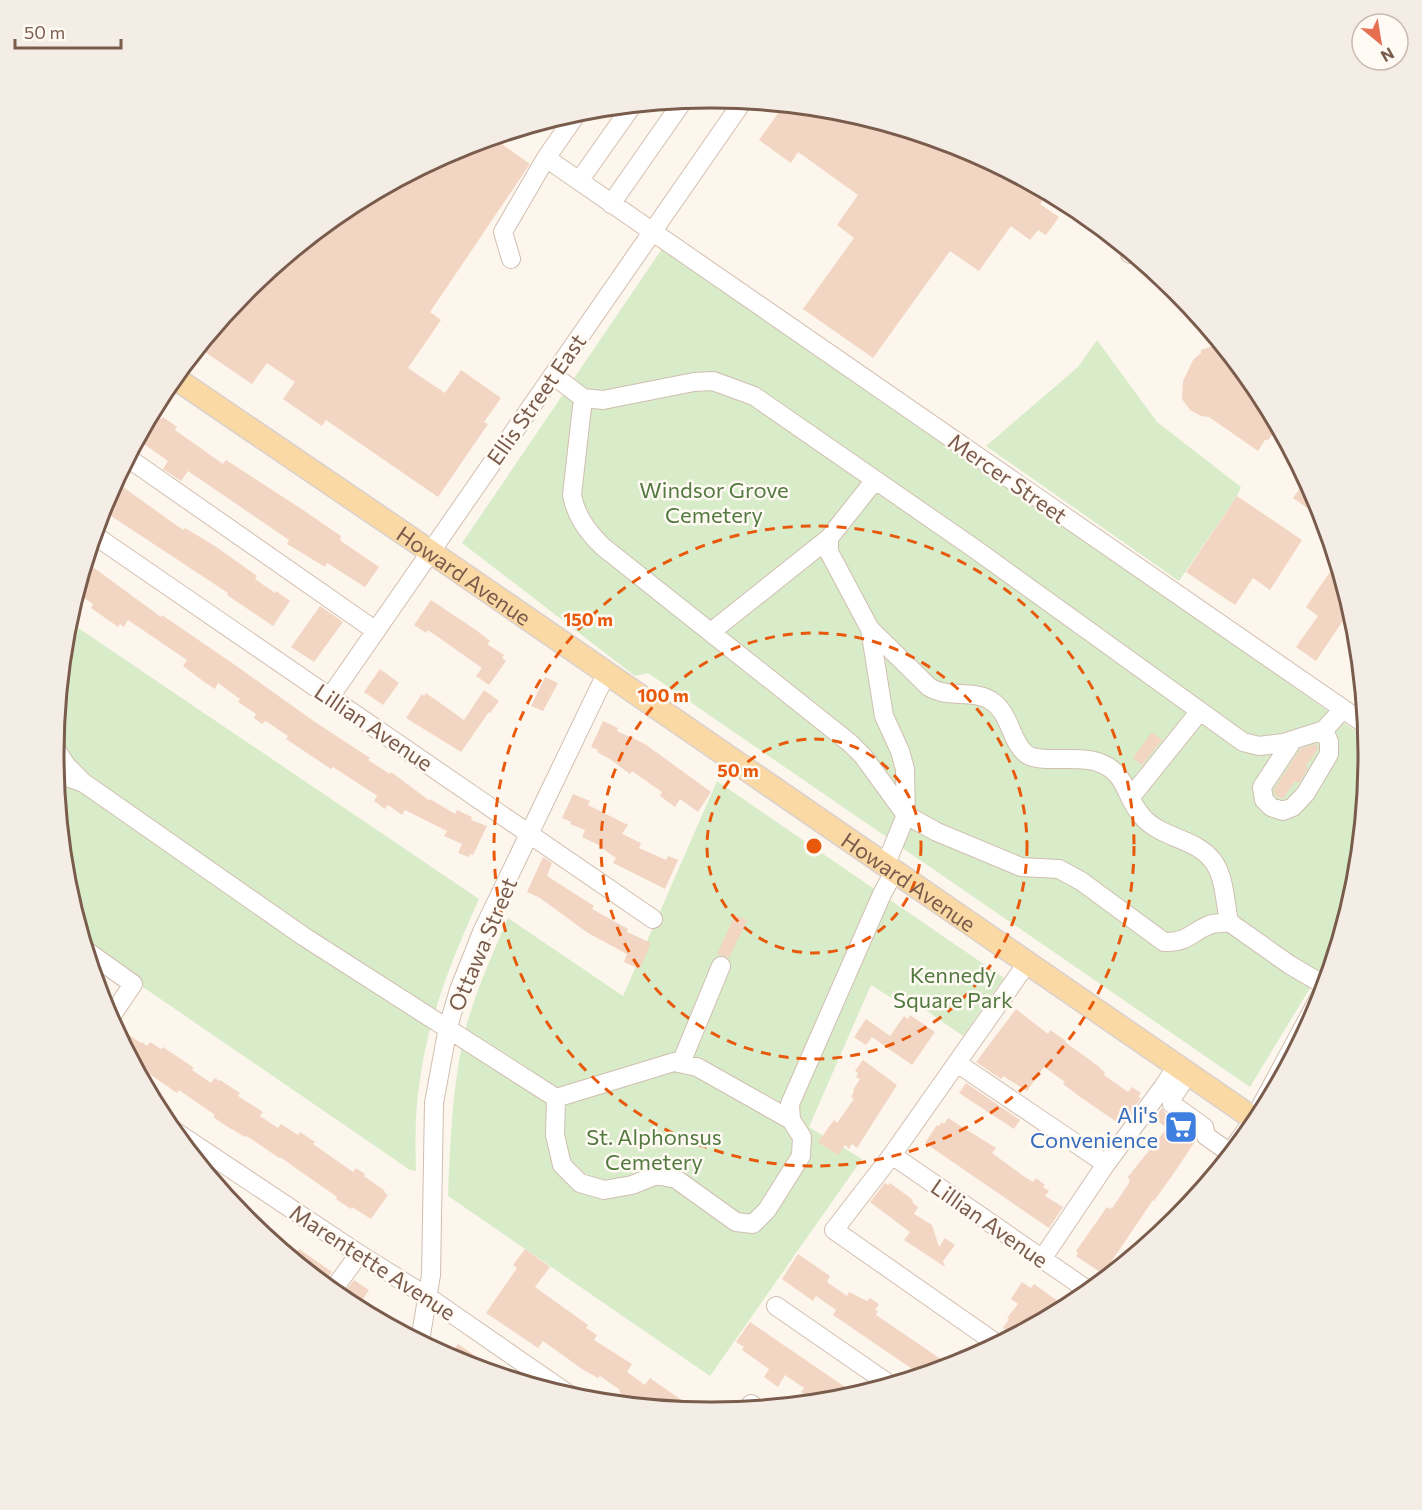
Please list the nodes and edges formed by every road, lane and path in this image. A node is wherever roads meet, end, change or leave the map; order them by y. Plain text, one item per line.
1 (737, 109) edge
2 (677, 110) edge
3 (626, 114) edge
4 (569, 125) edge
5 (546, 158) junction
6 (579, 181) junction
7 (611, 204) junction
8 (652, 233) junction
9 (511, 259) dead end
10 (553, 375) junction
11 (182, 383) edge
12 (583, 398) junction
13 (134, 463) edge
14 (875, 480) junction
15 (829, 538) junction
16 (102, 540) edge
17 (431, 552) junction
18 (870, 629) junction
19 (376, 631) junction
20 (711, 632) junction
21 (606, 674) junction
22 (330, 697) junction
23 (1343, 709) junction
24 (1200, 711) junction
25 (1356, 718) edge
26 (1324, 730) junction
27 (1293, 740) junction
28 (64, 762) edge
29 (65, 776) edge
30 (84, 783) junction
31 (1130, 798) junction
32 (906, 815) junction
33 (530, 834) junction
34 (890, 869) junction
35 (653, 919) dead end
36 (1229, 922) junction
37 (98, 959) edge
38 (1027, 963) junction
39 (722, 966) dead end
40 (1316, 980) edge
41 (117, 1008) edge
42 (448, 1028) junction
43 (681, 1063) junction
44 (957, 1063) junction
45 (1183, 1070) junction
46 (556, 1098) junction
47 (1248, 1115) edge
48 (791, 1120) junction
49 (195, 1145) edge
50 (1224, 1149) edge
51 (892, 1155) junction
52 (1106, 1164) junction
53 (359, 1254) junction
54 (1042, 1259) junction
55 (338, 1283) edge
56 (1081, 1285) edge
57 (428, 1297) junction
58 (776, 1306) dead end
59 (421, 1333) edge
60 (989, 1338) edge
61 (527, 1374) edge
62 (881, 1378) edge

1 - 8 street, Ellis Street East
2 - 7 street
3 - 6 street
4 - 5 street
5 - 6 street, Mercer Street
5 - 9 street
6 - 7 street, Mercer Street
7 - 8 street, Mercer Street
8 - 10 street, Ellis Street East
8 - 23 street, Mercer Street
10 - 12 street
10 - 17 street, Ellis Street East
11 - 17 main road, Howard Avenue
12 - 14 street
12 - 20 street
13 - 19 street
14 - 15 street
14 - 24 street
15 - 18 street
15 - 20 street
16 - 22 street, Lillian Avenue
17 - 19 street, Ellis Street East
17 - 21 main road, Howard Avenue
18 - 31 street
18 - 32 street
19 - 22 street, Ellis Street East
20 - 32 street
21 - 33 street, Ottawa Street
21 - 34 main road, Howard Avenue
22 - 33 street, Lillian Avenue
23 - 25 street, Mercer Street
23 - 26 street
24 - 27 street
24 - 31 street
26 - 27 street
26 - 27 street
28 - 30 street
29 - 30 street
30 - 42 street
31 - 36 street
32 - 34 street
32 - 36 street
33 - 35 street, Lillian Avenue
33 - 42 street, Ottawa Street
34 - 38 main road, Howard Avenue
34 - 48 street
36 - 40 street
37 - 41 street
38 - 44 street
38 - 45 main road, Howard Avenue
39 - 43 street
42 - 46 street
42 - 57 street, Ottawa Street
43 - 46 street
43 - 48 street
44 - 51 street
44 - 52 street
45 - 47 main road, Howard Avenue
45 - 50 street
45 - 52 street
46 - 48 street
49 - 53 street, Marentette Avenue
51 - 54 street, Lillian Avenue
51 - 60 street
52 - 54 street
53 - 55 street
53 - 57 street, Marentette Avenue
54 - 56 street, Lillian Avenue
57 - 59 street, Ottawa Street
57 - 61 street, Marentette Avenue
58 - 62 street

